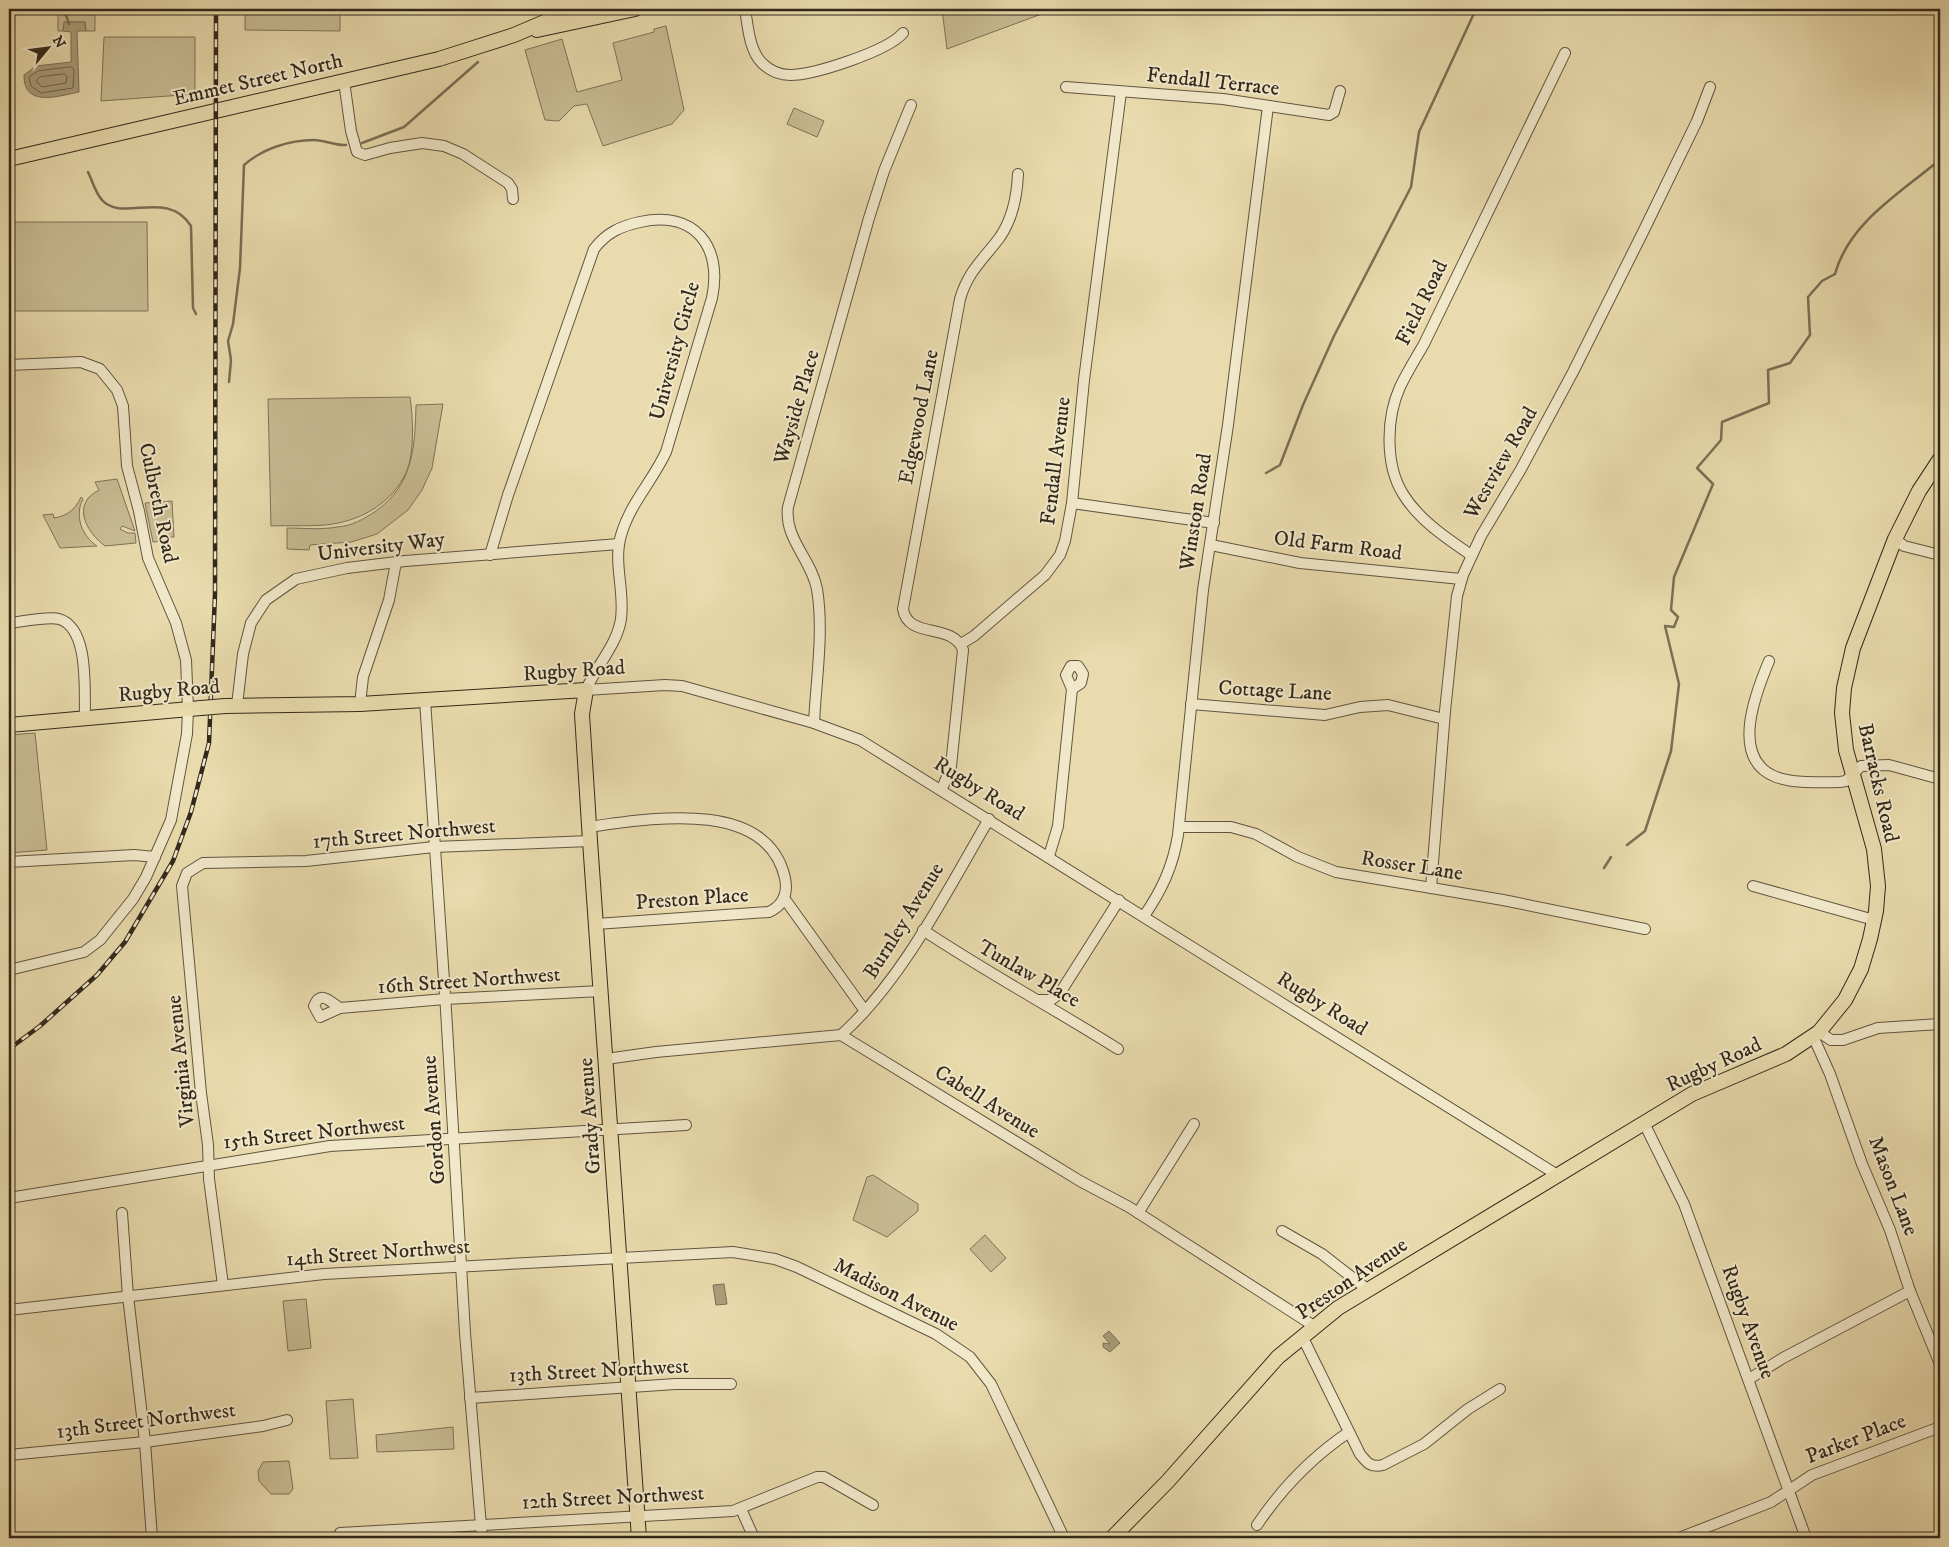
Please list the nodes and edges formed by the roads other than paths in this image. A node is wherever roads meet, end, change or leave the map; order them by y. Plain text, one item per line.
1 (575, 9) edge
2 (635, 9) edge
3 (744, 9) edge
4 (904, 33) dead end
5 (514, 35) junction
6 (1565, 54) dead end
7 (344, 81) junction
8 (1066, 87) dead end
9 (1710, 87) dead end
10 (1340, 91) dead end
11 (1121, 92) junction
12 (911, 105) dead end
13 (1268, 106) junction
14 (9, 159) edge
15 (1018, 174) dead end
16 (513, 199) dead end
17 (9, 365) edge
18 (1940, 459) edge
19 (1072, 503) junction
20 (1214, 523) junction
21 (1895, 539) junction
22 (619, 544) junction
23 (1210, 545) junction
24 (490, 555) junction
25 (1471, 555) junction
26 (1940, 555) edge
27 (396, 562) junction
28 (1461, 579) junction
29 (9, 623) edge
30 (961, 644) junction
31 (1769, 661) dead end
32 (1072, 689) dead end
33 (586, 690) junction
34 (425, 700) junction
35 (360, 704) junction
36 (1191, 704) junction
37 (231, 706) junction
38 (194, 709) junction
39 (85, 718) junction
40 (1444, 719) junction
41 (814, 723) junction
42 (9, 725) edge
43 (1853, 774) junction
44 (1940, 779) edge
45 (942, 789) junction
46 (990, 819) junction
47 (1179, 827) junction
48 (590, 834) junction
49 (434, 847) junction
50 (1049, 856) junction
51 (155, 857) junction
52 (9, 862) edge
53 (222, 863) joint
54 (1752, 886) dead end
55 (1431, 888) junction
56 (784, 898) junction
57 (1119, 900) junction
58 (1144, 916) junction
59 (1874, 920) junction
60 (596, 924) junction
61 (1645, 929) dead end
62 (923, 930) junction
63 (9, 970) edge
64 (601, 992) junction
65 (445, 999) junction
66 (1039, 1000) junction
67 (340, 1008) dead end
68 (866, 1011) junction
69 (1940, 1024) edge
70 (1816, 1034) junction
71 (841, 1035) junction
72 (1118, 1049) dead end
73 (606, 1059) junction
74 (1644, 1123) junction
75 (1194, 1124) dead end
76 (686, 1125) dead end
77 (611, 1129) junction
78 (454, 1138) junction
79 (208, 1164) junction
80 (1559, 1176) junction
81 (9, 1198) edge
82 (122, 1213) dead end
83 (1138, 1213) junction
84 (1282, 1231) dead end
85 (751, 1255) joint
86 (620, 1258) junction
87 (462, 1266) junction
88 (223, 1285) junction
89 (1367, 1289) junction
90 (1910, 1291) junction
91 (128, 1296) junction
92 (9, 1310) edge
93 (1314, 1326) junction
94 (1302, 1336) junction
95 (1940, 1364) edge
96 (1749, 1379) junction
97 (731, 1384) dead end
98 (629, 1388) junction
99 (1500, 1389) dead end
100 (470, 1398) junction
101 (287, 1420) dead end
102 (1940, 1427) edge
103 (1349, 1432) junction
104 (145, 1442) junction
105 (9, 1455) edge
106 (1788, 1490) junction
107 (874, 1505) dead end
108 (741, 1509) junction
109 (638, 1517) junction
110 (480, 1524) junction
111 (1257, 1525) dead end
112 (340, 1533) dead end
113 (362, 1535) edge
114 (152, 1538) edge
115 (482, 1538) edge
116 (639, 1538) edge
117 (754, 1538) edge
118 (1064, 1538) edge
119 (1112, 1538) edge
120 (1679, 1538) edge
121 (1806, 1538) edge

1 - 5 main road, Emmet Street North
2 - 5 main road, Emmet Street North
3 - 4 street
5 - 7 main road, Emmet Street North
6 - 25 street, Field Road
7 - 14 main road, Emmet Street North
7 - 16 street
8 - 11 street, Fendall Terrace
9 - 25 street, Westview Road
10 - 13 street, Fendall Terrace
11 - 13 street, Fendall Terrace
11 - 19 street, Fendall Avenue
12 - 41 street, Wayside Place
13 - 20 street, Winston Road
15 - 30 street, Edgewood Lane
17 - 38 street, Culbreth Road
18 - 21 main road, Barracks Road
19 - 20 street
19 - 30 street, Fendall Avenue
20 - 23 street, Winston Road
21 - 26 street
21 - 43 main road, Barracks Road
22 - 24 street, University Way
22 - 24 street, University Circle
22 - 33 street, University Circle
23 - 28 street, Old Farm Road
23 - 36 street, Winston Road
24 - 27 street, University Way
25 - 28 street, Westview Road
27 - 35 street
27 - 37 street, University Way
28 - 40 street, Westview Road
29 - 39 street
30 - 45 street
31 - 43 street
32 - 50 street
33 - 34 main road, Rugby Road
33 - 41 street, Rugby Road
33 - 48 main road, Grady Avenue
34 - 35 main road, Rugby Road
34 - 49 street, Gordon Avenue
35 - 37 main road, Rugby Road
36 - 40 street, Cottage Lane
36 - 47 street, Winston Road
37 - 38 main road, Rugby Road, bridge
38 - 39 main road, Rugby Road
38 - 51 street, Culbreth Road
39 - 42 main road, Rugby Road
40 - 55 street, Westview Road
41 - 45 street, Rugby Road
43 - 44 street
43 - 59 main road, Barracks Road
45 - 46 street, Rugby Road
46 - 50 street, Rugby Road
46 - 62 street, Burnley Avenue
47 - 55 street, Rosser Lane
47 - 58 street, Winston Road
48 - 49 street, 17th Street Northwest
48 - 56 street
48 - 60 main road, Grady Avenue
49 - 53 street, 17th Street Northwest
49 - 65 street, Gordon Avenue
50 - 57 street, Rugby Road
51 - 52 street
51 - 63 street, Culbreth Road
53 - 79 street, Virginia Avenue
54 - 59 street
55 - 61 street, Rosser Lane
56 - 60 street, Preston Place
56 - 68 street
57 - 58 street, Rugby Road
57 - 66 street
58 - 80 street, Rugby Road
59 - 70 main road, Barracks Road
60 - 64 main road, Grady Avenue
62 - 66 street, Tunlaw Place
62 - 68 street, Burnley Avenue
64 - 65 street, 16th Street Northwest
64 - 73 main road, Grady Avenue
65 - 67 street, 16th Street Northwest
65 - 78 street, Gordon Avenue
66 - 72 street, Tunlaw Place
68 - 71 street, Burnley Avenue
69 - 70 street
70 - 74 main road, Rugby Road
70 - 90 street, Mason Lane
71 - 73 street
71 - 83 street, Cabell Avenue
73 - 77 main road, Grady Avenue
74 - 80 main road, Rugby Road
74 - 96 street, Rugby Avenue
75 - 83 street
76 - 77 street, 15th Street Northwest
77 - 78 street, 15th Street Northwest
77 - 86 main road, Grady Avenue
78 - 79 street, 15th Street Northwest
78 - 87 street, Gordon Avenue
79 - 81 street, 15th Street Northwest
79 - 88 street, Virginia Avenue
80 - 89 main road, Preston Avenue
82 - 91 street
83 - 93 street, Cabell Avenue
84 - 89 street
85 - 86 street, 14th Street Northwest
85 - 118 street, Madison Avenue
86 - 87 street, 14th Street Northwest
86 - 98 main road, Grady Avenue
87 - 88 street, 14th Street Northwest
87 - 100 street, Gordon Avenue
88 - 91 street, 14th Street Northwest
89 - 93 main road, Preston Avenue
90 - 95 street, Mason Lane
90 - 96 street
91 - 92 street, 14th Street Northwest
91 - 104 street
93 - 94 main road, Preston Avenue
94 - 103 street
94 - 119 main road, Preston Avenue
96 - 106 street, Rugby Avenue
97 - 98 street, 13th Street Northwest
98 - 100 street, 13th Street Northwest
98 - 109 main road, Grady Avenue
99 - 103 street
100 - 110 street, Gordon Avenue
101 - 104 street, 13th Street Northwest
102 - 106 street, Parker Place
103 - 111 street
104 - 105 street, 13th Street Northwest
104 - 114 street
106 - 120 street, Parker Place
106 - 121 street, Rugby Avenue
107 - 108 street, 12th Street Northwest
108 - 109 street, 12th Street Northwest
108 - 117 street
109 - 110 street, 12th Street Northwest
109 - 116 main road, Grady Avenue
110 - 113 street, 12th Street Northwest
110 - 115 street, Gordon Avenue
112 - 113 street, 12th Street Northwest

